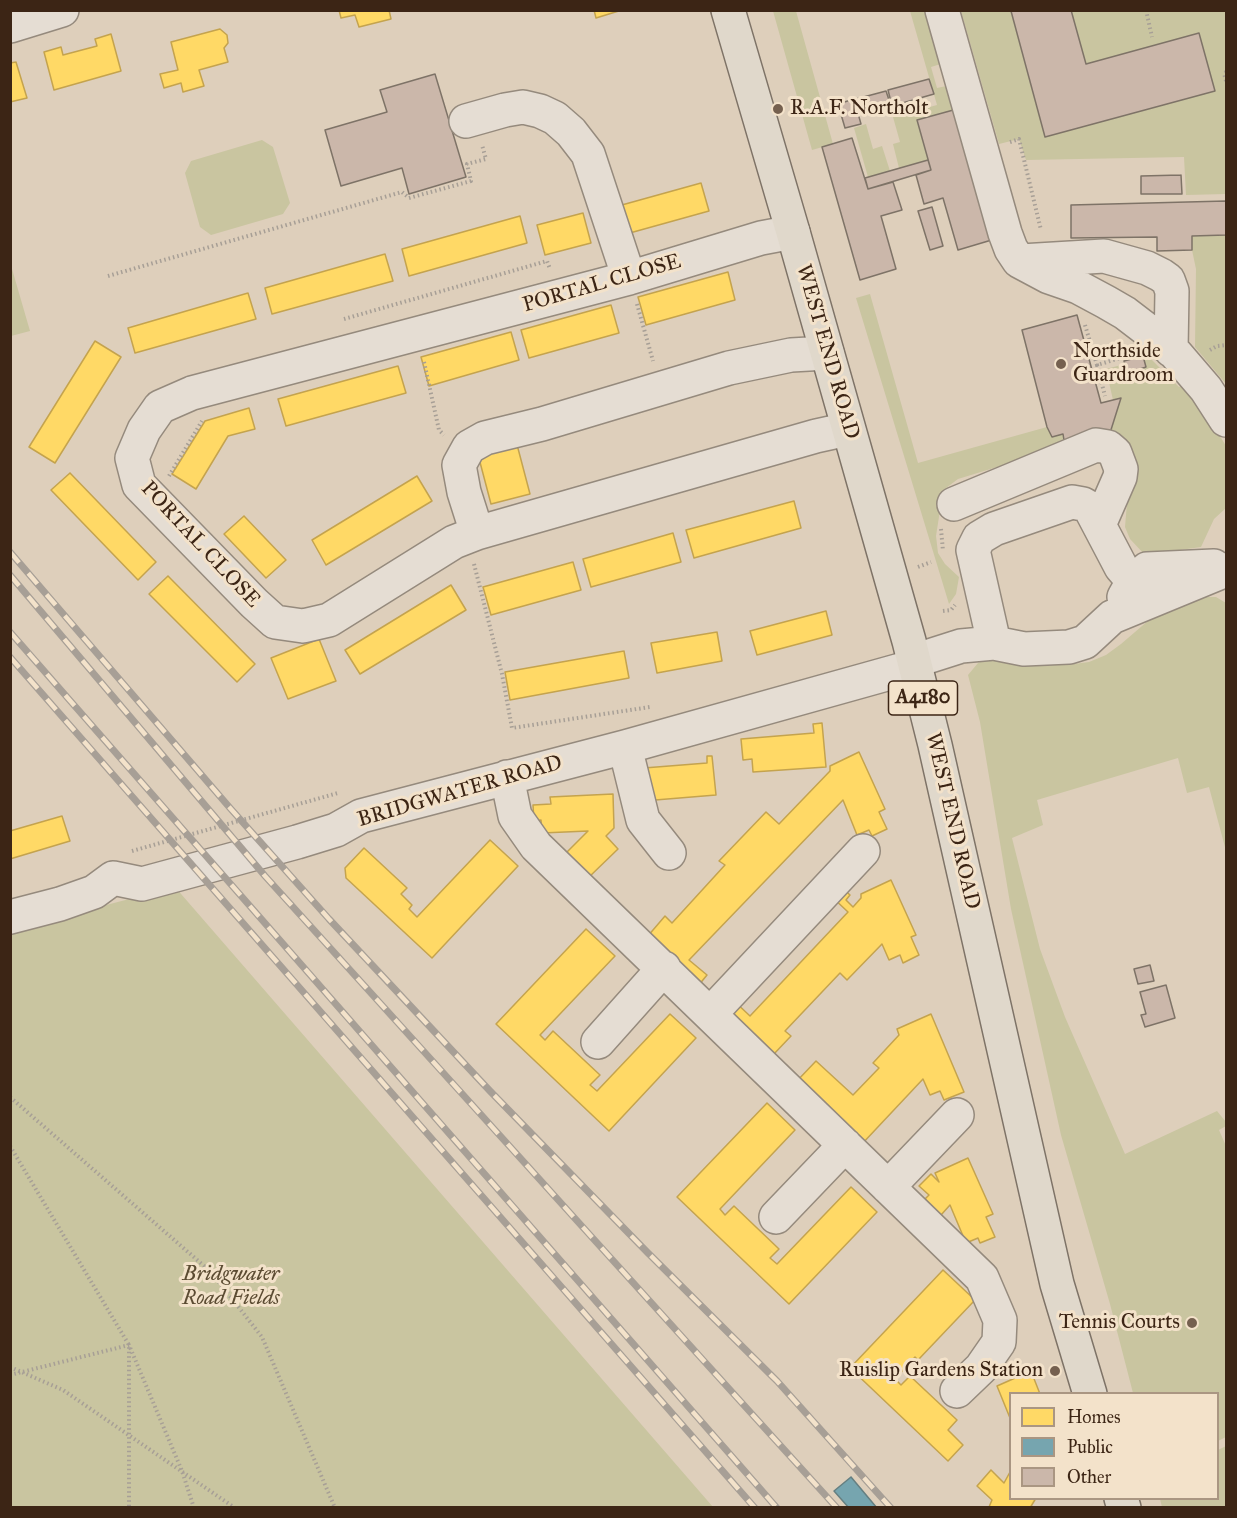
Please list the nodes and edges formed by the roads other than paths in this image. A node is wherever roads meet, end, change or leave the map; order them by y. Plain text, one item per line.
1 (62, 10) edge
2 (728, 10) edge
3 (942, 10) edge
4 (10, 26) edge
5 (471, 120) road end
6 (793, 232) junction
7 (1019, 261) junction
8 (629, 278) junction
9 (1171, 350) junction
10 (827, 353) junction
11 (1227, 420) edge
12 (848, 429) junction
13 (954, 504) dead end
14 (1099, 525) junction
15 (472, 536) junction
16 (1227, 568) edge
17 (1133, 581) junction
18 (1112, 617) junction
19 (994, 643) junction
20 (915, 663) junction
21 (625, 747) junction
22 (507, 777) junction
23 (863, 851) dead end
24 (669, 853) dead end
25 (10, 917) edge
26 (664, 968) junction
27 (711, 1013) junction
28 (598, 1042) dead end
29 (957, 1115) dead end
30 (845, 1145) junction
31 (888, 1187) junction
32 (776, 1217) dead end
33 (957, 1391) dead end
34 (1089, 1392) edge

1 - 4 street
2 - 6 main road, WEST END ROAD / A4180
3 - 7 street
5 - 8 street
6 - 8 street, PORTAL CLOSE
6 - 10 main road, WEST END ROAD / A4180
7 - 9 street
7 - 9 street
8 - 15 street, PORTAL CLOSE
9 - 11 street
10 - 12 main road, WEST END ROAD / A4180
10 - 15 street
12 - 15 street, PORTAL CLOSE
12 - 20 main road, WEST END ROAD / A4180
13 - 14 street
14 - 17 street
14 - 19 street
16 - 17 street
16 - 18 street
17 - 18 street
18 - 19 street
19 - 20 street, BRIDGWATER ROAD
20 - 21 street, BRIDGWATER ROAD
20 - 34 main road, WEST END ROAD / A4180
21 - 22 street, BRIDGWATER ROAD
21 - 24 street
22 - 25 street, BRIDGWATER ROAD
22 - 26 street
23 - 27 street
26 - 27 street
26 - 28 street
27 - 30 street
29 - 31 street
30 - 31 street
30 - 32 street
31 - 33 street

